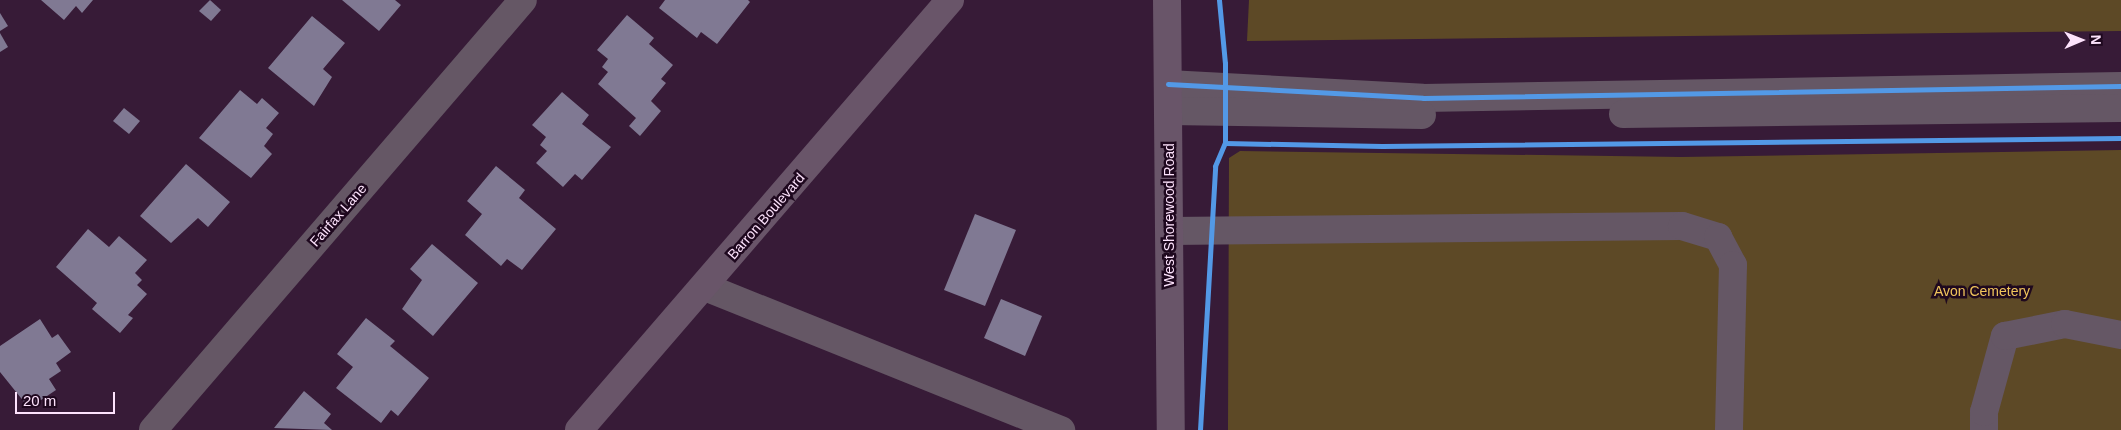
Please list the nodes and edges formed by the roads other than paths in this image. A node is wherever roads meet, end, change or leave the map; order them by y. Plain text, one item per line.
1 (523, 0) edge
2 (950, 0) edge
3 (1167, 0) edge
4 (1168, 84) junction
5 (2121, 86) edge
6 (2121, 108) edge
7 (1169, 111) junction
8 (1170, 231) junction
9 (705, 287) junction
10 (2121, 335) edge
11 (153, 430) edge
12 (579, 430) edge
13 (1061, 430) edge
14 (1171, 430) edge
15 (1729, 430) edge
16 (1984, 430) edge

1 - 11 street, Fairfax Lane
2 - 9 main road, Barron Boulevard
3 - 4 main road, West Shorewood Road
4 - 5 street
4 - 7 main road, West Shorewood Road
6 - 7 street
7 - 8 main road, West Shorewood Road
8 - 14 main road, West Shorewood Road
8 - 15 street
9 - 12 main road, Barron Boulevard
9 - 13 street
10 - 16 street

